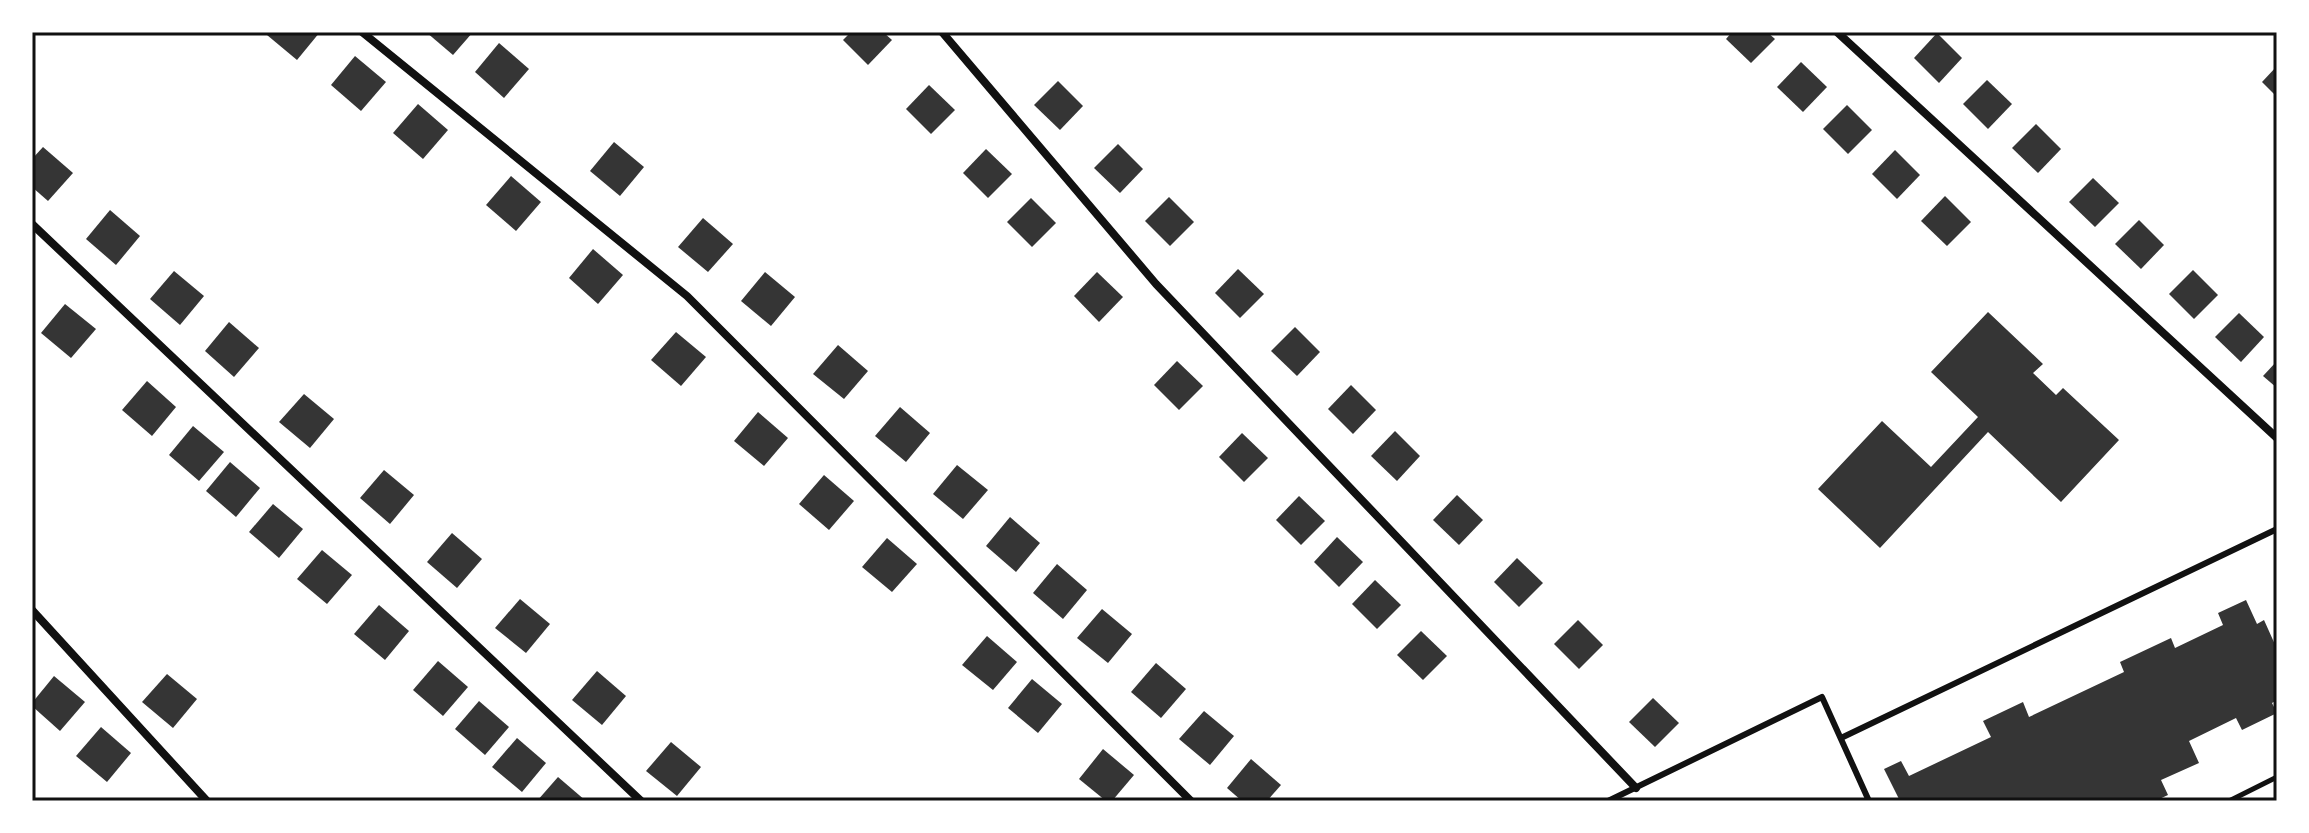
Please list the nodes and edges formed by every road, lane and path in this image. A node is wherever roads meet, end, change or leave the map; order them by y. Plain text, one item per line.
1 (362, 32) edge
2 (942, 32) edge
3 (1837, 32) edge
4 (32, 224) edge
5 (2277, 438) edge
6 (2277, 529) edge
7 (32, 610) edge
8 (1841, 738) junction
9 (2277, 777) edge
10 (1636, 788) junction
11 (207, 801) edge
12 (641, 801) edge
13 (1191, 801) edge
14 (1608, 801) edge
15 (1869, 801) edge
16 (2229, 801) edge

1 - 13 street
2 - 10 street
3 - 5 street
4 - 12 street
6 - 8 lane
7 - 11 street
8 - 10 lane
8 - 15 lane
9 - 16 path
10 - 14 lane

